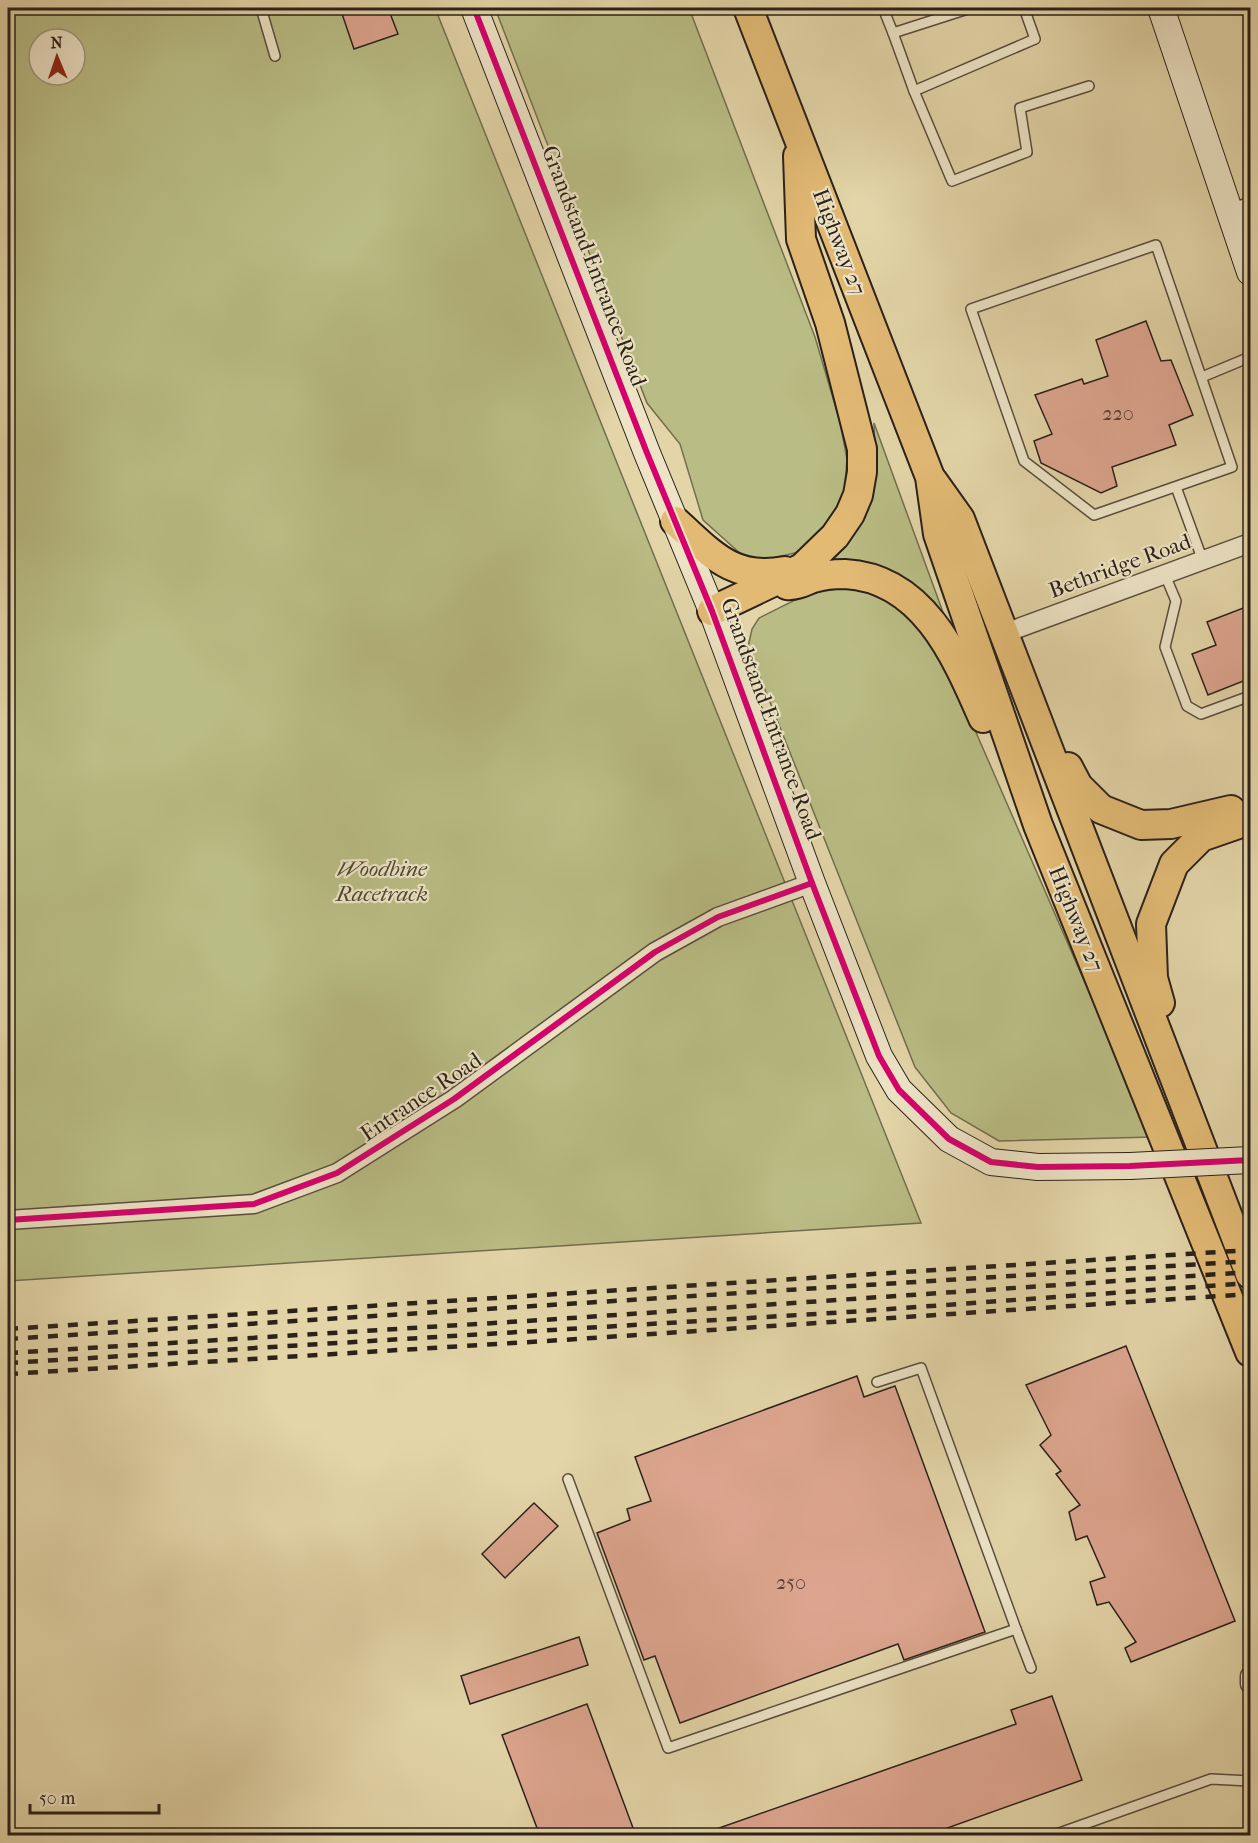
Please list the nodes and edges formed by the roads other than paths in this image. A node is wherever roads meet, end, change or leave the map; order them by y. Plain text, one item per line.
1 (261, 8) edge
2 (474, 8) edge
3 (747, 8) edge
4 (883, 8) edge
5 (971, 8) edge
6 (1024, 8) edge
7 (1165, 10) edge
8 (941, 12) edge
9 (893, 33) junction
10 (275, 56) dead end
11 (1089, 86) dead end
12 (914, 91) junction
13 (797, 133) junction
14 (1240, 205) edge
15 (1251, 272) edge
16 (1251, 357) edge
17 (1202, 377) junction
18 (930, 477) junction
19 (1176, 487) junction
20 (675, 520) junction
21 (1251, 543) edge
22 (1203, 561) junction
23 (802, 568) junction
24 (1165, 575) junction
25 (770, 583) junction
26 (712, 611) junction
27 (1005, 633) junction
28 (1022, 677) junction
29 (1251, 696) edge
30 (1251, 812) edge
31 (1251, 820) edge
32 (1038, 825) junction
33 (812, 883) junction
34 (1188, 1113) junction
35 (1251, 1161) edge
36 (8, 1220) edge
37 (1251, 1274) edge
38 (1251, 1352) edge
39 (877, 1382) dead end
40 (568, 1479) dead end
41 (1016, 1629) junction
42 (1031, 1668) dead end
43 (1251, 1676) edge
44 (1251, 1684) edge
45 (1251, 1781) edge
46 (1051, 1836) edge

1 - 10 lane
2 - 20 street, Grandstand Entrance Road
3 - 13 main road, Highway 27
4 - 9 lane
5 - 8 lane
6 - 12 lane
7 - 14 street
8 - 9 lane
9 - 12 lane
11 - 12 lane
13 - 18 main road, Highway 27
13 - 23 main road
14 - 15 street
16 - 17 lane
17 - 19 lane
17 - 19 lane
18 - 27 main road, Highway 27
18 - 32 main road, Highway 27
19 - 22 lane
20 - 23 main road
20 - 26 street, Grandstand Entrance Road
21 - 22 street, Bethridge Road
22 - 24 street, Bethridge Road
23 - 25 main road
24 - 27 street, Bethridge Road
24 - 29 lane
25 - 26 main road
25 - 32 main road
26 - 33 street, Grandstand Entrance Road
27 - 28 main road, Highway 27
28 - 30 main road
28 - 34 main road, Highway 27
31 - 34 main road
32 - 38 main road, Highway 27
33 - 35 street, Grandstand Entrance Road, bridge
33 - 36 street, Entrance Road
34 - 37 main road, Highway 27
39 - 41 lane
40 - 41 lane
41 - 42 lane
43 - 44 street
45 - 46 lane

